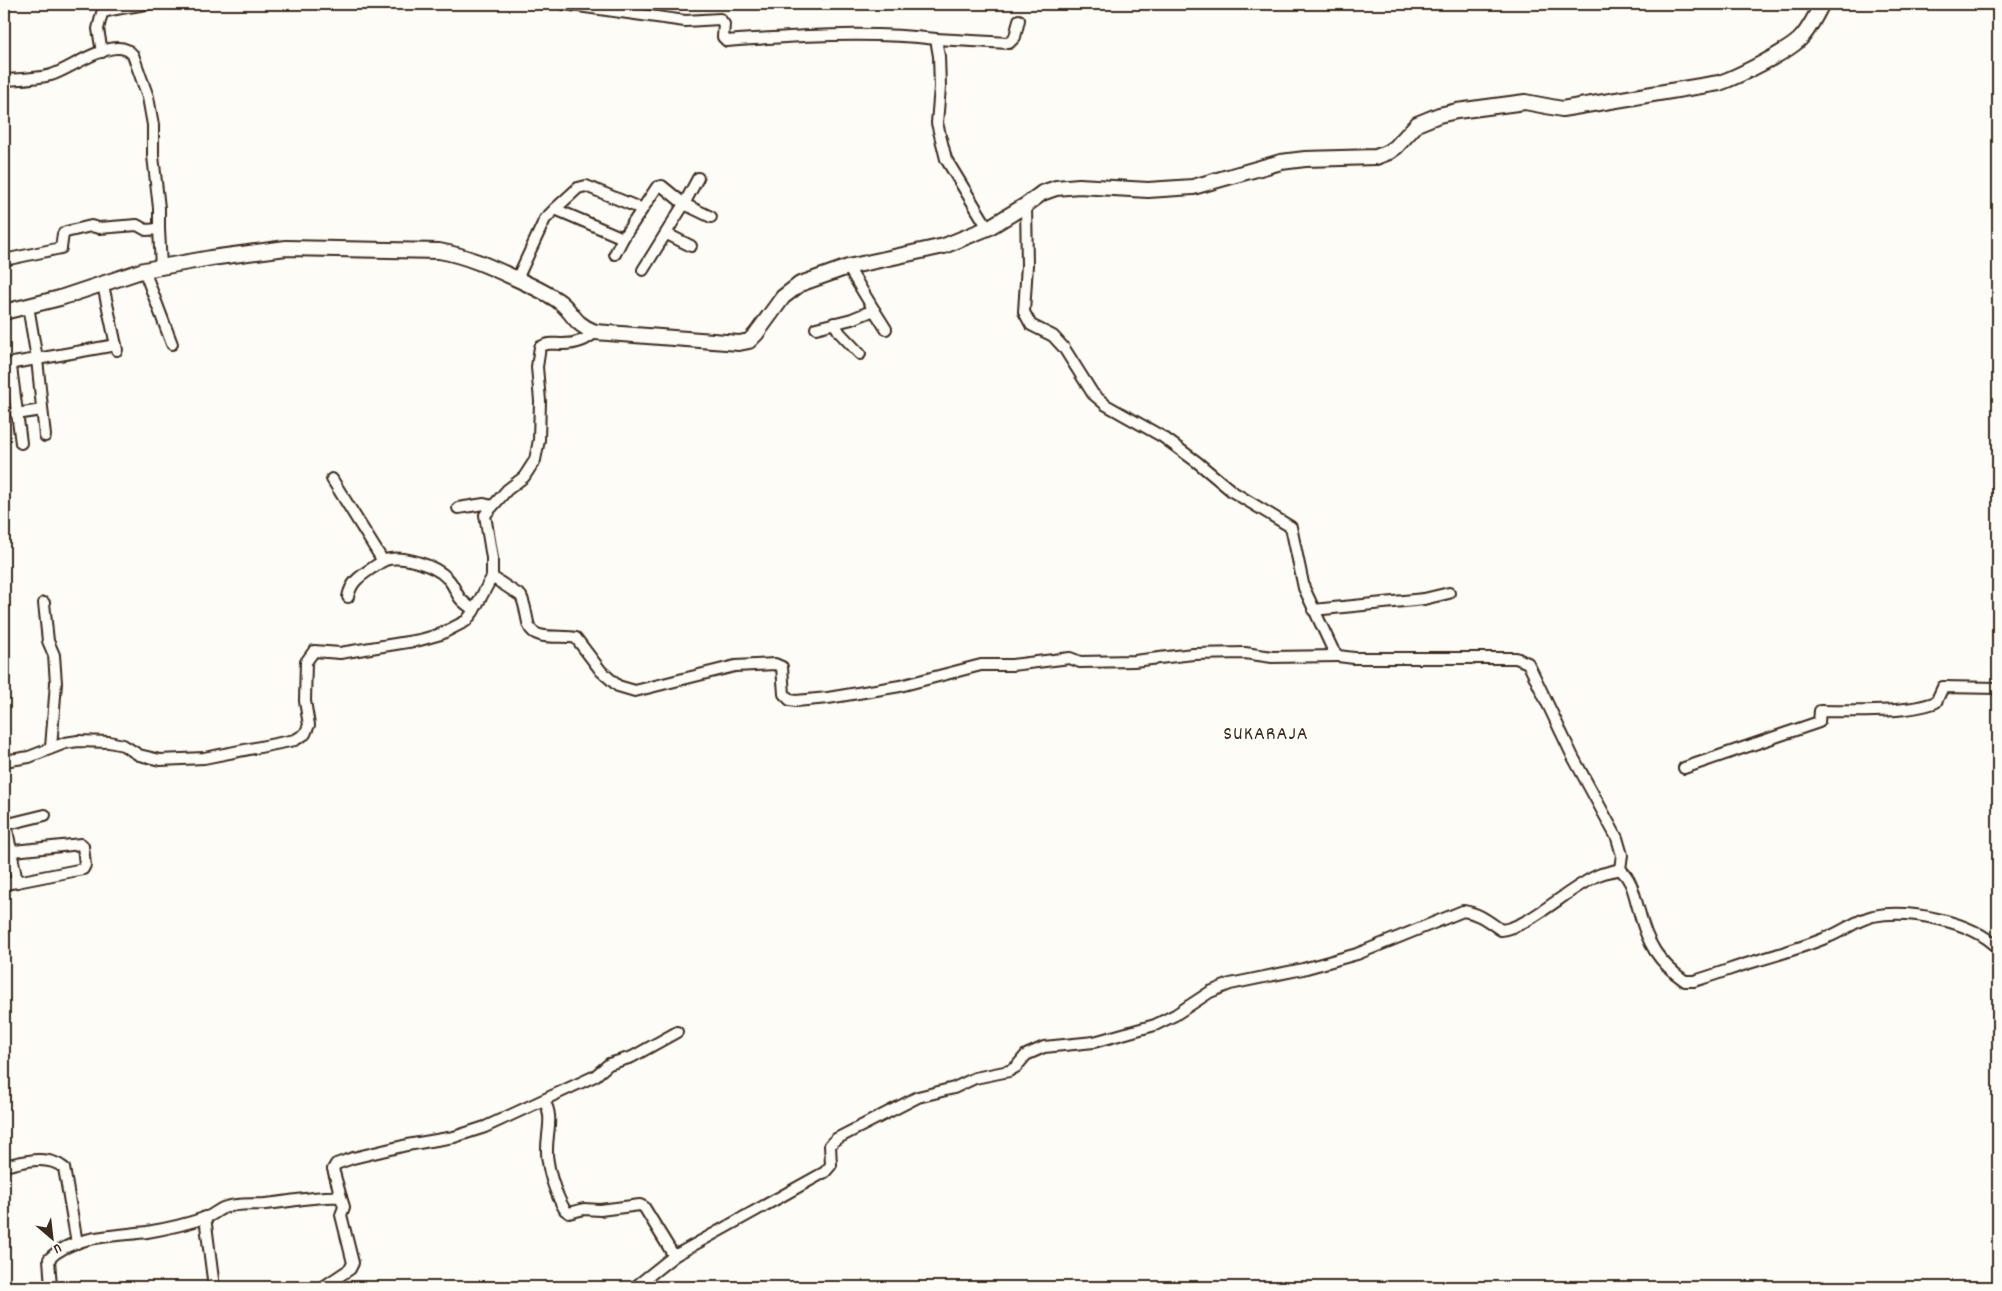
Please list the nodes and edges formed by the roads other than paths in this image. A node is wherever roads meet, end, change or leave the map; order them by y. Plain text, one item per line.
1 (147, 4) edge
2 (564, 4) edge
3 (1822, 4) edge
4 (1018, 20) dead end
5 (936, 39) junction
6 (102, 51) junction
7 (4, 80) edge
8 (698, 178) dead end
9 (684, 204) junction
10 (1026, 205) junction
11 (554, 209) junction
12 (642, 209) junction
13 (711, 217) dead end
14 (988, 228) junction
15 (159, 229) junction
16 (667, 234) junction
17 (623, 238) junction
18 (691, 246) dead end
19 (615, 254) dead end
20 (4, 260) edge
21 (161, 267) junction
22 (848, 267) junction
23 (144, 270) junction
24 (643, 270) dead end
25 (517, 279) junction
26 (103, 285) junction
27 (28, 306) junction
28 (874, 310) junction
29 (4, 312) edge
30 (834, 323) junction
31 (816, 328) dead end
32 (886, 329) dead end
33 (595, 332) junction
34 (172, 344) dead end
35 (860, 354) dead end
36 (38, 360) junction
37 (42, 410) junction
38 (16, 414) junction
39 (45, 436) dead end
40 (21, 442) dead end
41 (332, 479) dead end
42 (492, 506) junction
43 (458, 508) dead end
44 (383, 561) junction
45 (492, 577) junction
46 (1449, 593) dead end
47 (348, 597) dead end
48 (44, 603) dead end
49 (474, 610) junction
50 (1313, 610) junction
51 (1338, 656) junction
52 (1998, 688) edge
53 (52, 748) junction
54 (4, 761) edge
55 (1684, 768) dead end
56 (45, 816) dead end
57 (5, 821) edge
58 (8, 851) edge
59 (1620, 869) junction
60 (18, 882) junction
61 (4, 884) edge
62 (1998, 948) edge
63 (677, 1032) dead end
64 (544, 1101) junction
65 (4, 1166) edge
66 (341, 1197) junction
67 (206, 1218) junction
68 (77, 1243) junction
69 (674, 1256) junction
70 (51, 1287) edge
71 (214, 1287) edge
72 (323, 1287) edge
73 (635, 1287) edge

1 - 6 street
2 - 5 street
3 - 10 main road
4 - 5 street
5 - 14 street
6 - 7 street
6 - 15 street
8 - 9 street
9 - 12 street
9 - 13 street
9 - 16 street
10 - 14 main road
10 - 50 street
11 - 12 street
11 - 17 street
11 - 25 street
12 - 17 street
14 - 22 main road
15 - 20 street
15 - 21 street
16 - 18 street
16 - 24 street
17 - 19 street
21 - 23 main road
21 - 25 main road
22 - 28 street
22 - 33 main road
23 - 26 main road
23 - 34 street
25 - 33 main road
26 - 27 main road
26 - 36 street
27 - 29 main road
27 - 36 street
28 - 30 street
28 - 32 street
30 - 31 street
30 - 35 street
33 - 42 street
36 - 37 street
36 - 38 street
37 - 38 street
37 - 39 street
38 - 40 street
41 - 44 street
42 - 43 street
42 - 45 street
44 - 47 street
44 - 49 street
45 - 49 street
45 - 51 street
46 - 50 street
48 - 53 street
49 - 53 street
50 - 51 street
51 - 59 street
52 - 55 street
53 - 54 street
56 - 57 street
57 - 58 street
58 - 60 street
58 - 60 street
59 - 62 street
59 - 69 street
60 - 61 street
63 - 64 street
64 - 66 street
64 - 69 street
65 - 68 street
66 - 67 street
66 - 72 street
67 - 68 street
67 - 71 street
68 - 70 street
69 - 73 street

